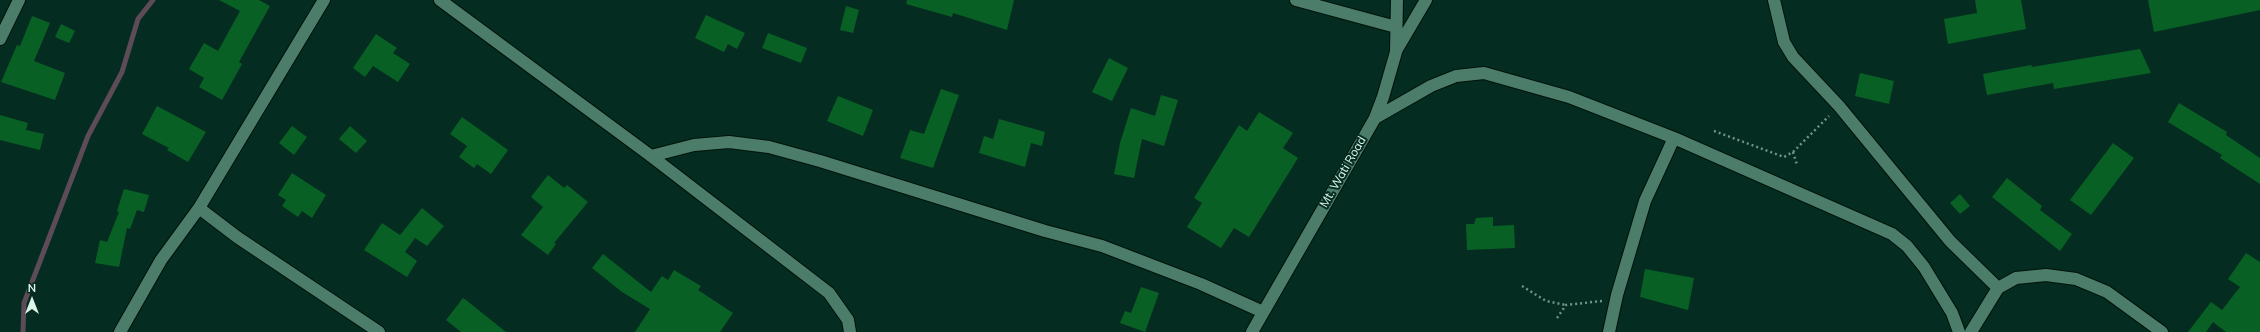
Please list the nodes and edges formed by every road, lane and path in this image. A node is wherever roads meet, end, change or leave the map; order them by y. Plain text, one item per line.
1 (19, 0) edge
2 (324, 0) edge
3 (440, 0) edge
4 (1296, 0) edge
5 (1397, 0) edge
6 (1426, 0) edge
7 (1774, 0) edge
8 (1396, 27) junction
9 (0, 38) edge
10 (1396, 52) junction
11 (1839, 106) junction
12 (1375, 118) junction
13 (1714, 131) dead end
14 (1674, 138) junction
15 (1793, 152) junction
16 (651, 156) junction
17 (1797, 165) dead end
18 (199, 208) junction
19 (1522, 286) dead end
20 (1998, 288) junction
21 (1617, 295) junction
22 (1566, 305) junction
23 (1263, 312) junction
24 (1557, 318) dead end
25 (120, 332) edge
26 (379, 332) edge
27 (850, 332) edge
28 (1252, 332) edge
29 (1609, 332) edge
30 (1959, 332) edge
31 (1970, 332) edge
32 (2162, 332) edge

1 - 9 street
2 - 18 street
3 - 16 street
4 - 8 street
5 - 8 street, Mt. Wati Road
6 - 10 street
7 - 11 street
8 - 10 street, Mt. Wati Road
10 - 12 street, Mt. Wati Road
11 - 15 path
11 - 20 street
12 - 14 street
12 - 23 street, Mt. Wati Road
13 - 15 path
14 - 21 street
14 - 30 street
15 - 17 path
16 - 23 street
16 - 27 street
18 - 25 street
18 - 26 street
19 - 22 path
20 - 31 street
20 - 32 street
21 - 22 path
21 - 29 street
22 - 24 path
23 - 28 street, Mt. Wati Road

